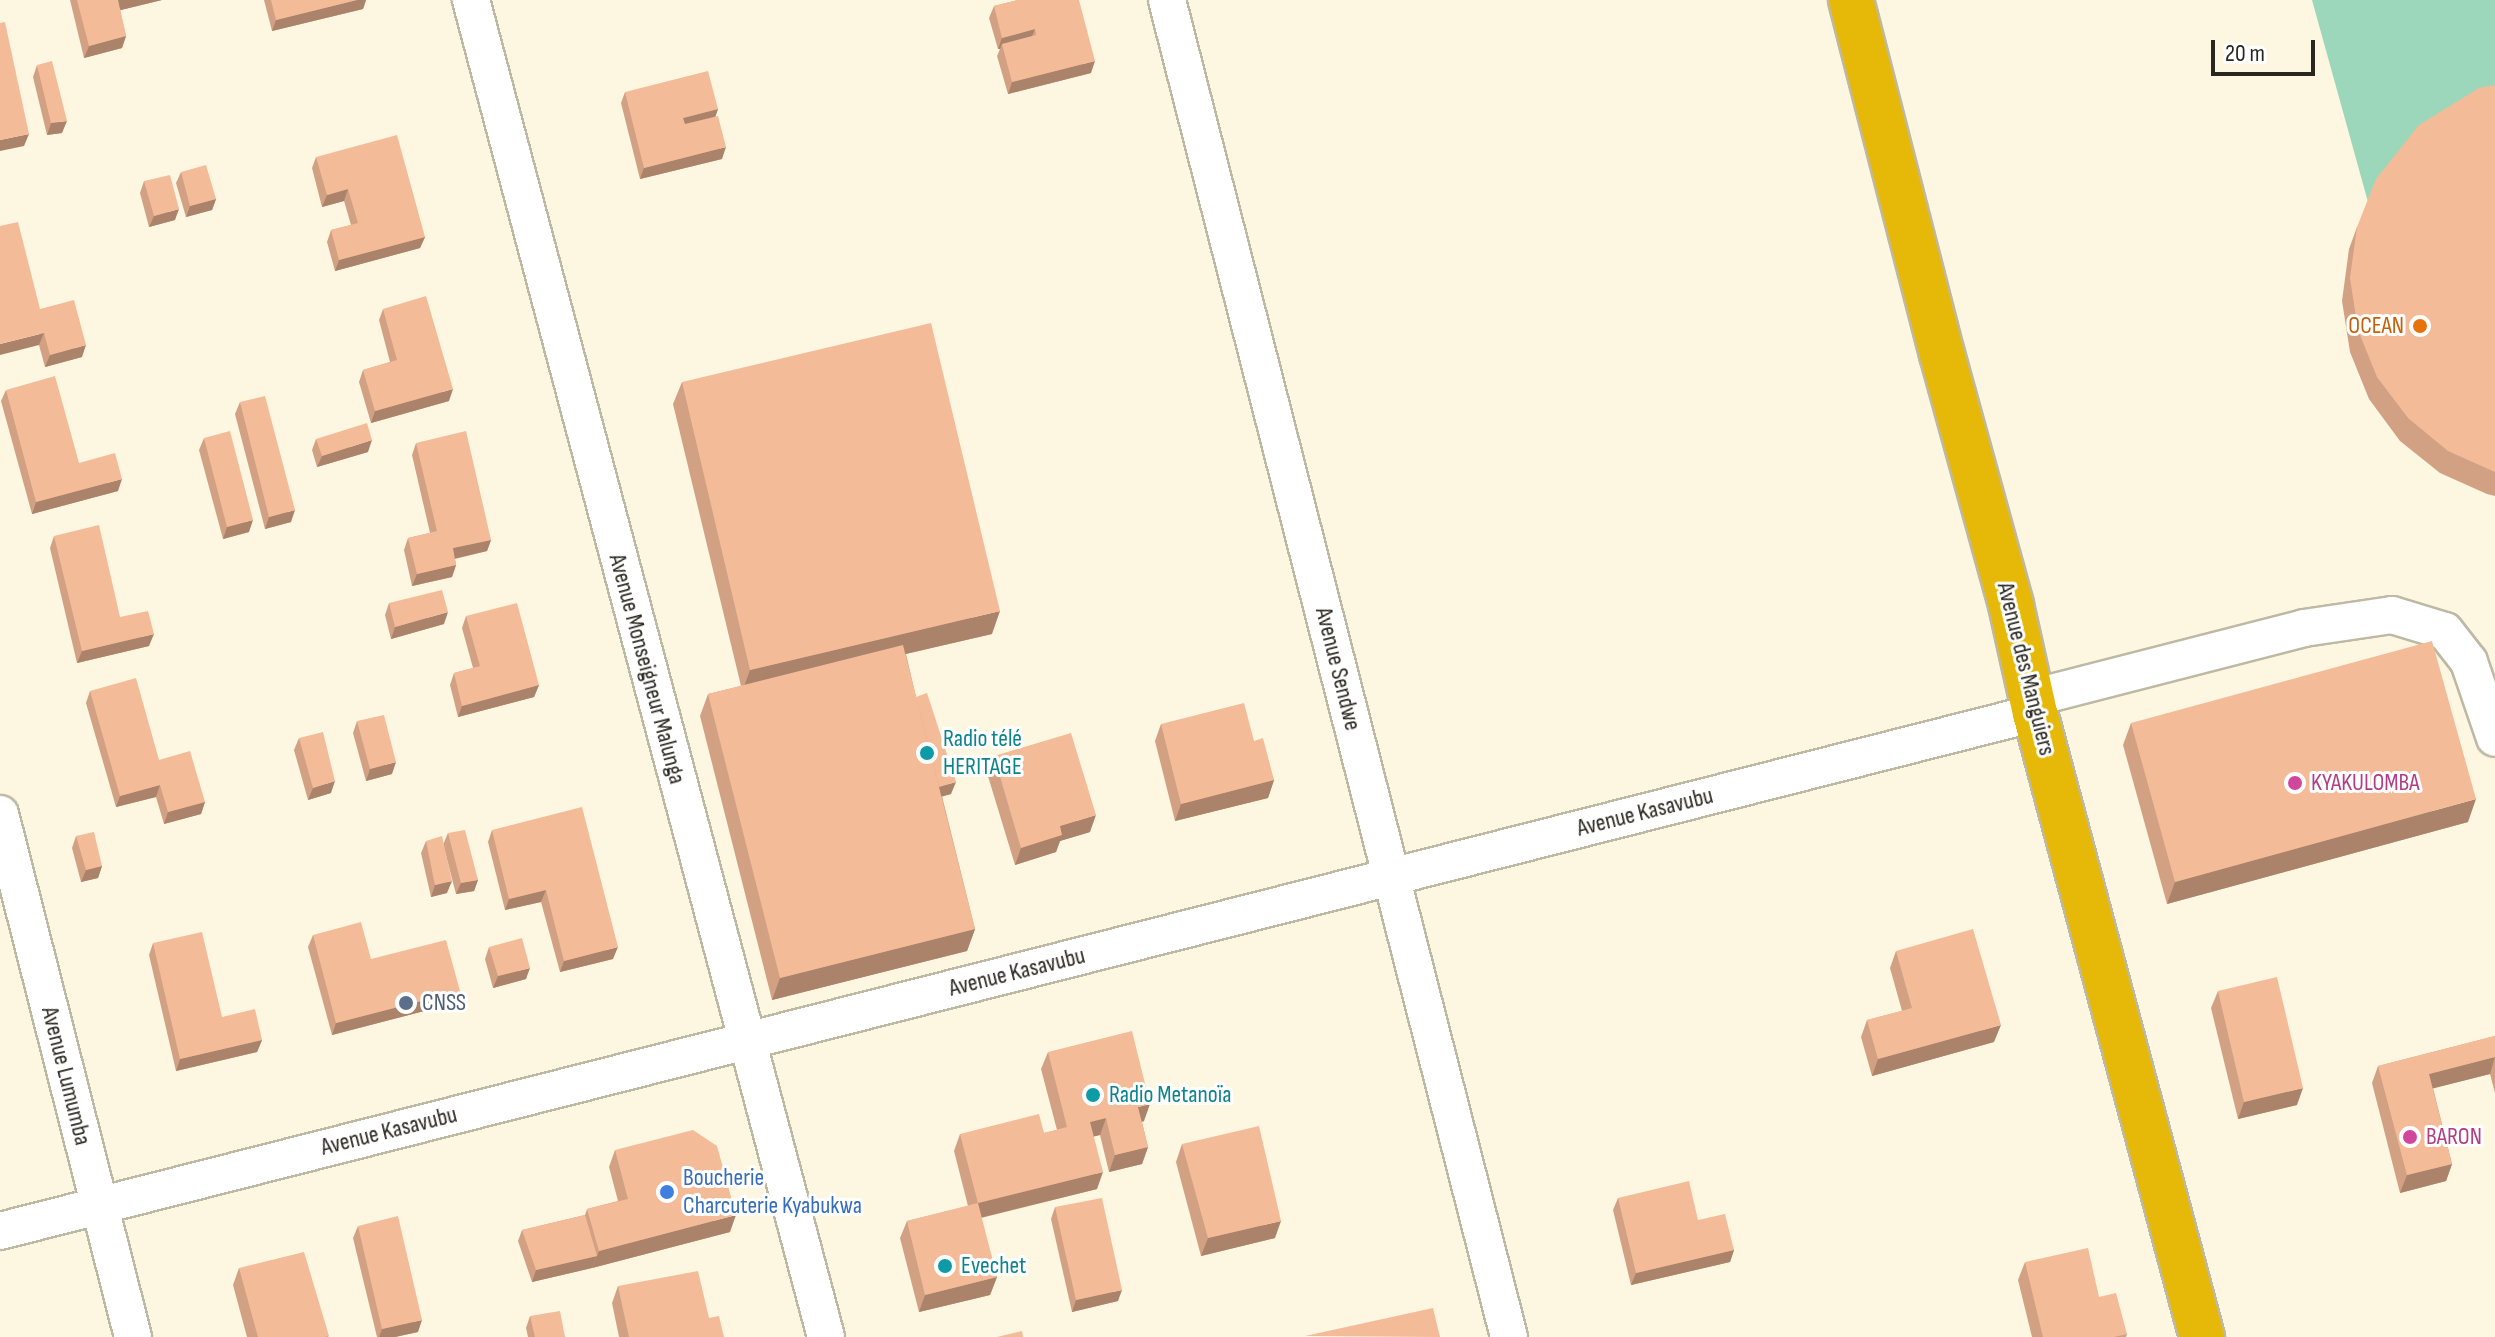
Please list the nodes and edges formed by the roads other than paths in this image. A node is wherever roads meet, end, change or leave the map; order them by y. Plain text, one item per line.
1 (471, 0) edge
2 (1167, 0) edge
3 (1851, 0) edge
4 (2033, 706) junction
5 (2495, 738) edge
6 (0, 814) edge
7 (1391, 877) junction
8 (745, 1041) junction
9 (99, 1206) junction
10 (0, 1231) edge
11 (133, 1337) edge
12 (826, 1337) edge
13 (1509, 1337) edge
14 (2202, 1337) edge

1 - 8 street, Avenue Monseigneur Malunga
2 - 7 street, Avenue Sendwe
3 - 4 highway, Avenue des Manguiers
4 - 5 street, Avenue Kasavubu
4 - 7 street, Avenue Kasavubu
4 - 14 highway, Avenue des Manguiers
6 - 9 street, Avenue Lumumba
7 - 8 street, Avenue Kasavubu
7 - 13 street, Avenue Sendwe
8 - 9 street, Avenue Kasavubu
8 - 12 street, Avenue Monseigneur Malunga
9 - 10 street, Avenue Kasavubu
9 - 11 street, Avenue Lumumba

